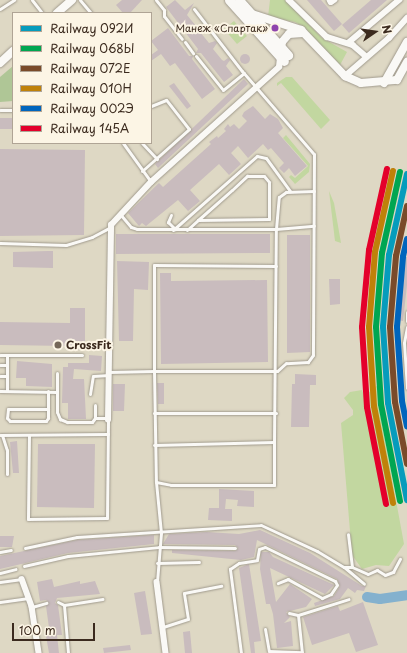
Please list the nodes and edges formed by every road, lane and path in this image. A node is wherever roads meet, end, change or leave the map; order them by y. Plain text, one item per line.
1 (14, 0) edge
2 (32, 0) edge
3 (72, 0) edge
4 (80, 0) edge
5 (156, 0) edge
6 (229, 0) edge
7 (239, 0) edge
8 (289, 0) edge
9 (330, 0) edge
10 (334, 0) edge
11 (399, 0) edge
12 (194, 9) dead end
13 (0, 10) edge
14 (41, 12) edge
15 (58, 12) edge
16 (90, 12) edge
17 (252, 14) junction
18 (407, 18) edge
19 (307, 34) junction
20 (407, 42) edge
21 (348, 43) junction
22 (12, 52) edge
23 (193, 53) dead end
24 (283, 55) junction
25 (196, 56) dead end
26 (367, 57) junction
27 (407, 62) edge
28 (0, 63) edge
29 (244, 73) junction
30 (345, 76) junction
31 (384, 83) junction
32 (256, 87) junction
33 (152, 106) edge
34 (0, 110) edge
35 (12, 110) edge
36 (124, 144) edge
37 (143, 144) edge
38 (157, 159) junction
39 (142, 171) junction
40 (152, 182) junction
41 (226, 183) junction
42 (232, 190) junction
43 (291, 191) junction
44 (314, 191) junction
45 (120, 214) junction
46 (171, 215) dead end
47 (198, 220) junction
48 (242, 220) junction
49 (314, 226) junction
50 (111, 227) junction
51 (276, 229) junction
52 (174, 230) junction
53 (187, 230) junction
54 (242, 230) junction
55 (0, 243) edge
56 (276, 266) junction
57 (407, 312) edge
58 (407, 322) edge
59 (407, 327) edge
60 (0, 354) edge
61 (7, 355) junction
62 (82, 355) dead end
63 (0, 364) edge
64 (7, 365) junction
65 (154, 371) junction
66 (277, 371) junction
67 (57, 373) dead end
68 (109, 374) junction
69 (0, 376) edge
70 (7, 376) junction
71 (407, 388) edge
72 (0, 391) edge
73 (6, 391) junction
74 (48, 392) junction
75 (57, 392) junction
76 (90, 394) dead end
77 (95, 405) dead end
78 (48, 409) junction
79 (154, 413) junction
80 (276, 413) junction
81 (95, 418) junction
82 (108, 419) junction
83 (108, 434) junction
84 (1, 435) edge
85 (29, 435) junction
86 (274, 442) junction
87 (154, 445) junction
88 (7, 474) dead end
89 (156, 482) junction
90 (161, 533) junction
91 (348, 534) dead end
92 (159, 547) junction
93 (25, 548) dead end
94 (235, 548) dead end
95 (11, 550) dead end
96 (0, 552) edge
97 (400, 559) dead end
98 (199, 562) dead end
99 (157, 563) junction
100 (24, 566) dead end
101 (344, 567) junction
102 (352, 567) junction
103 (16, 569) dead end
104 (0, 573) edge
105 (22, 579) joint
106 (0, 582) edge
107 (157, 582) joint
108 (278, 583) dead end
109 (364, 584) dead end
110 (220, 586) dead end
111 (29, 598) junction
112 (103, 599) dead end
113 (349, 599) dead end
114 (0, 602) edge
115 (58, 602) dead end
116 (46, 604) dead end
117 (64, 605) junction
118 (32, 607) junction
119 (289, 613) dead end
120 (298, 615) junction
121 (163, 628) junction
122 (265, 629) dead end
123 (38, 653) edge
124 (68, 653) edge
125 (166, 653) edge
126 (241, 653) edge
127 (302, 653) edge

1 - 13 lane
2 - 14 lane
3 - 15 main road
4 - 16 lane
5 - 23 lane
6 - 24 main road
7 - 17 main road
8 - 21 street
9 - 10 street
11 - 21 street
12 - 29 lane
17 - 19 main road
17 - 24 main road
18 - 26 street
19 - 24 main road
19 - 30 main road
20 - 31 main road
21 - 26 street
22 - 28 main road
24 - 32 street
25 - 29 lane
26 - 30 street
27 - 31 main road
29 - 32 lane
30 - 31 main road
32 - 40 street
32 - 44 lane
33 - 38 lane
34 - 35 lane
36 - 39 lane
37 - 38 lane
38 - 39 lane
39 - 40 lane
40 - 45 street
41 - 42 lane
41 - 43 lane
41 - 52 lane
42 - 47 lane
42 - 48 lane
43 - 44 lane
43 - 51 lane
44 - 49 lane
45 - 50 street
45 - 52 lane
46 - 52 lane
47 - 48 lane
47 - 53 lane
48 - 54 lane
49 - 51 lane
49 - 66 lane
50 - 55 lane
50 - 68 street
51 - 54 lane
51 - 56 lane
52 - 53 lane
53 - 54 lane
56 - 65 lane
56 - 66 lane
57 - 58 lane
59 - 71 lane
60 - 61 lane
61 - 62 lane
61 - 64 lane
63 - 64 lane
64 - 70 lane
65 - 66 lane
65 - 68 lane
65 - 79 lane
66 - 80 lane
67 - 75 lane
68 - 76 lane
68 - 82 street
69 - 70 lane
70 - 73 lane
72 - 73 lane
73 - 74 lane
74 - 75 lane
74 - 78 lane
75 - 81 lane
77 - 81 lane
78 - 78 lane
79 - 80 lane
79 - 87 lane
80 - 86 lane
81 - 82 lane
82 - 83 lane
83 - 85 lane
83 - 85 lane
84 - 85 lane
84 - 88 lane
86 - 87 lane
86 - 89 lane
87 - 89 lane
89 - 90 lane
90 - 92 lane
90 - 93 lane
90 - 101 lane
91 - 102 lane
92 - 94 lane
92 - 99 lane
92 - 100 lane
95 - 96 lane
97 - 102 lane
98 - 99 lane
99 - 107 lane
101 - 102 lane
101 - 109 lane
103 - 104 lane
105 - 106 lane
105 - 111 street
107 - 121 street
108 - 126 lane
110 - 121 lane
111 - 114 lane
111 - 118 street
112 - 117 lane
113 - 120 lane
115 - 117 lane
116 - 118 lane
117 - 124 lane
118 - 123 street
119 - 120 lane
120 - 127 lane
121 - 125 street
122 - 127 lane

